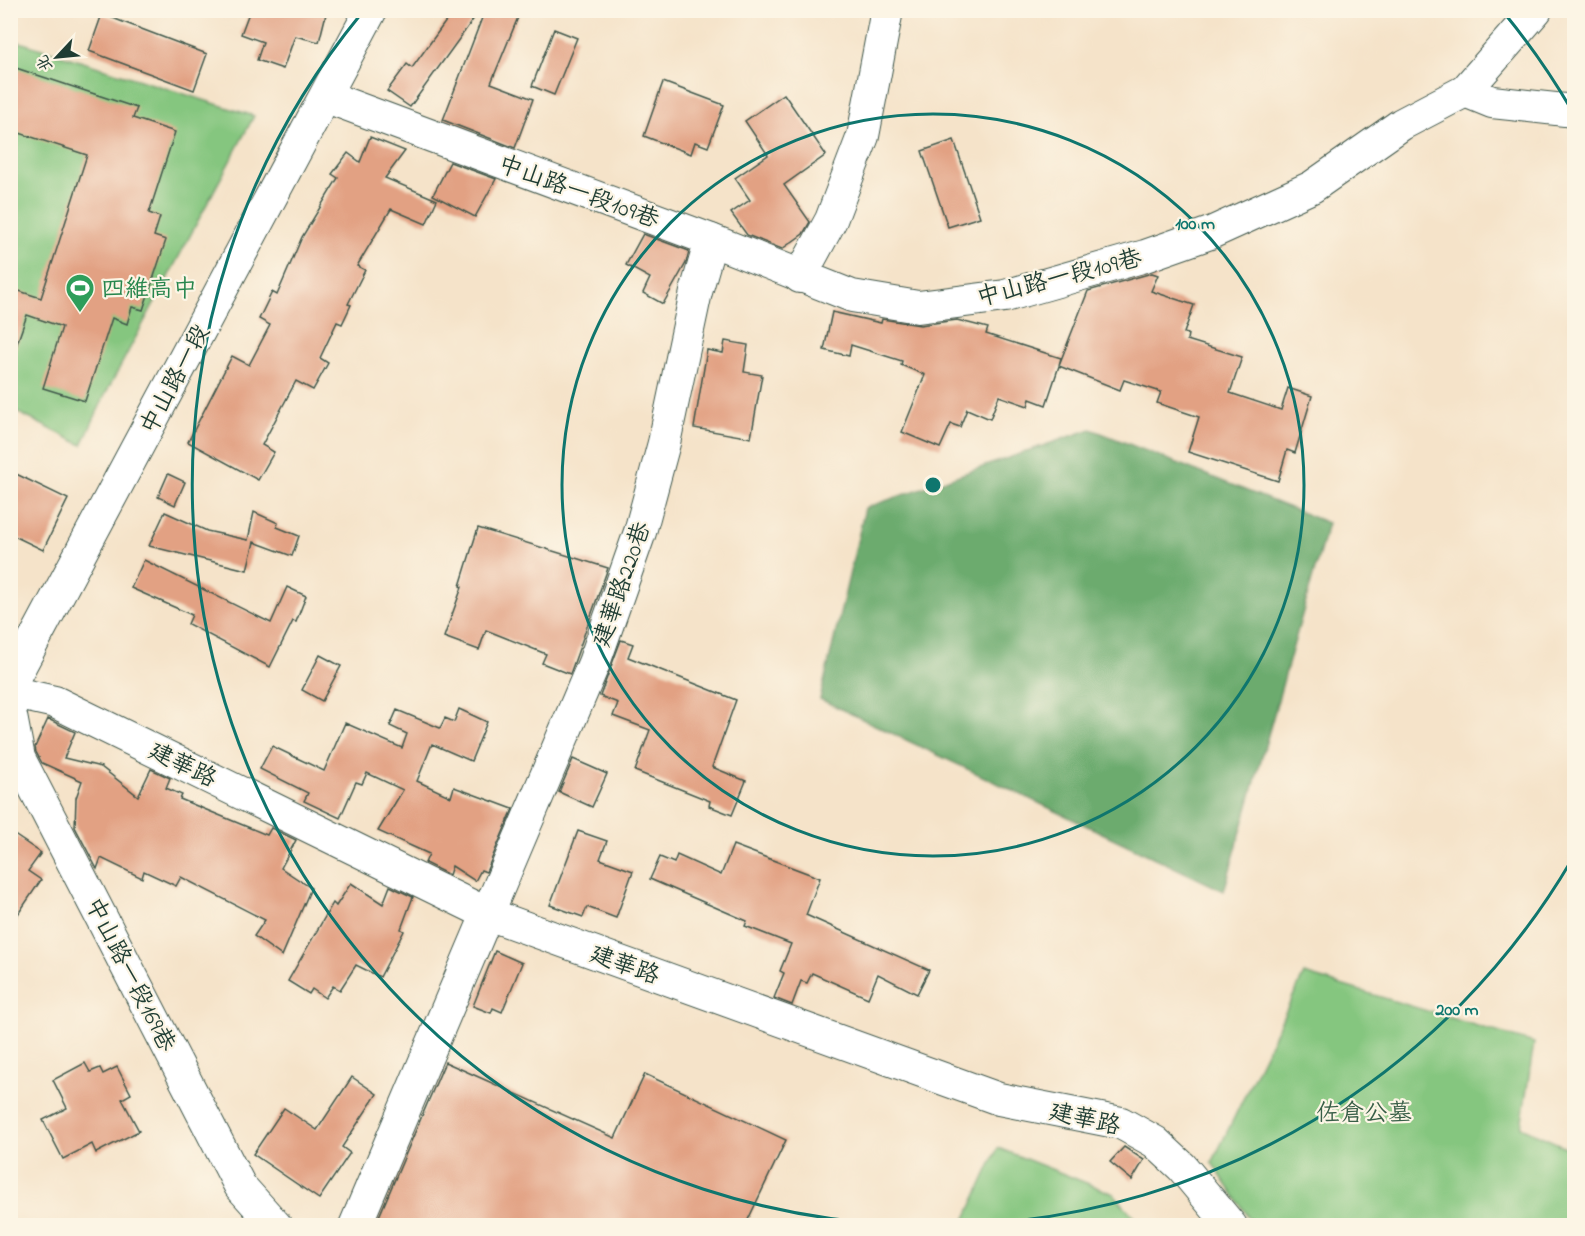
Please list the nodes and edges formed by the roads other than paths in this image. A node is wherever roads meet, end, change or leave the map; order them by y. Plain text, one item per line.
1 (371, 10) edge
2 (887, 10) edge
3 (1536, 10) edge
4 (1465, 91) junction
5 (327, 97) junction
6 (1575, 111) edge
7 (711, 240) junction
8 (800, 277) junction
9 (10, 685) edge
10 (10, 692) edge
11 (10, 711) edge
12 (488, 914) junction
13 (276, 1226) edge
14 (355, 1226) edge
15 (1231, 1226) edge

1 - 5 street, 中山路一段
2 - 8 street
3 - 4 street, 中山路一段109巷
4 - 6 street
4 - 8 street, 中山路一段109巷
5 - 7 street, 中山路一段109巷
5 - 9 street, 中山路一段
7 - 8 street, 中山路一段109巷
7 - 12 street, 建華路220巷
10 - 12 street, 建華路
11 - 13 street, 中山路一段169巷
12 - 14 street, 建華路220巷
12 - 15 street, 建華路

